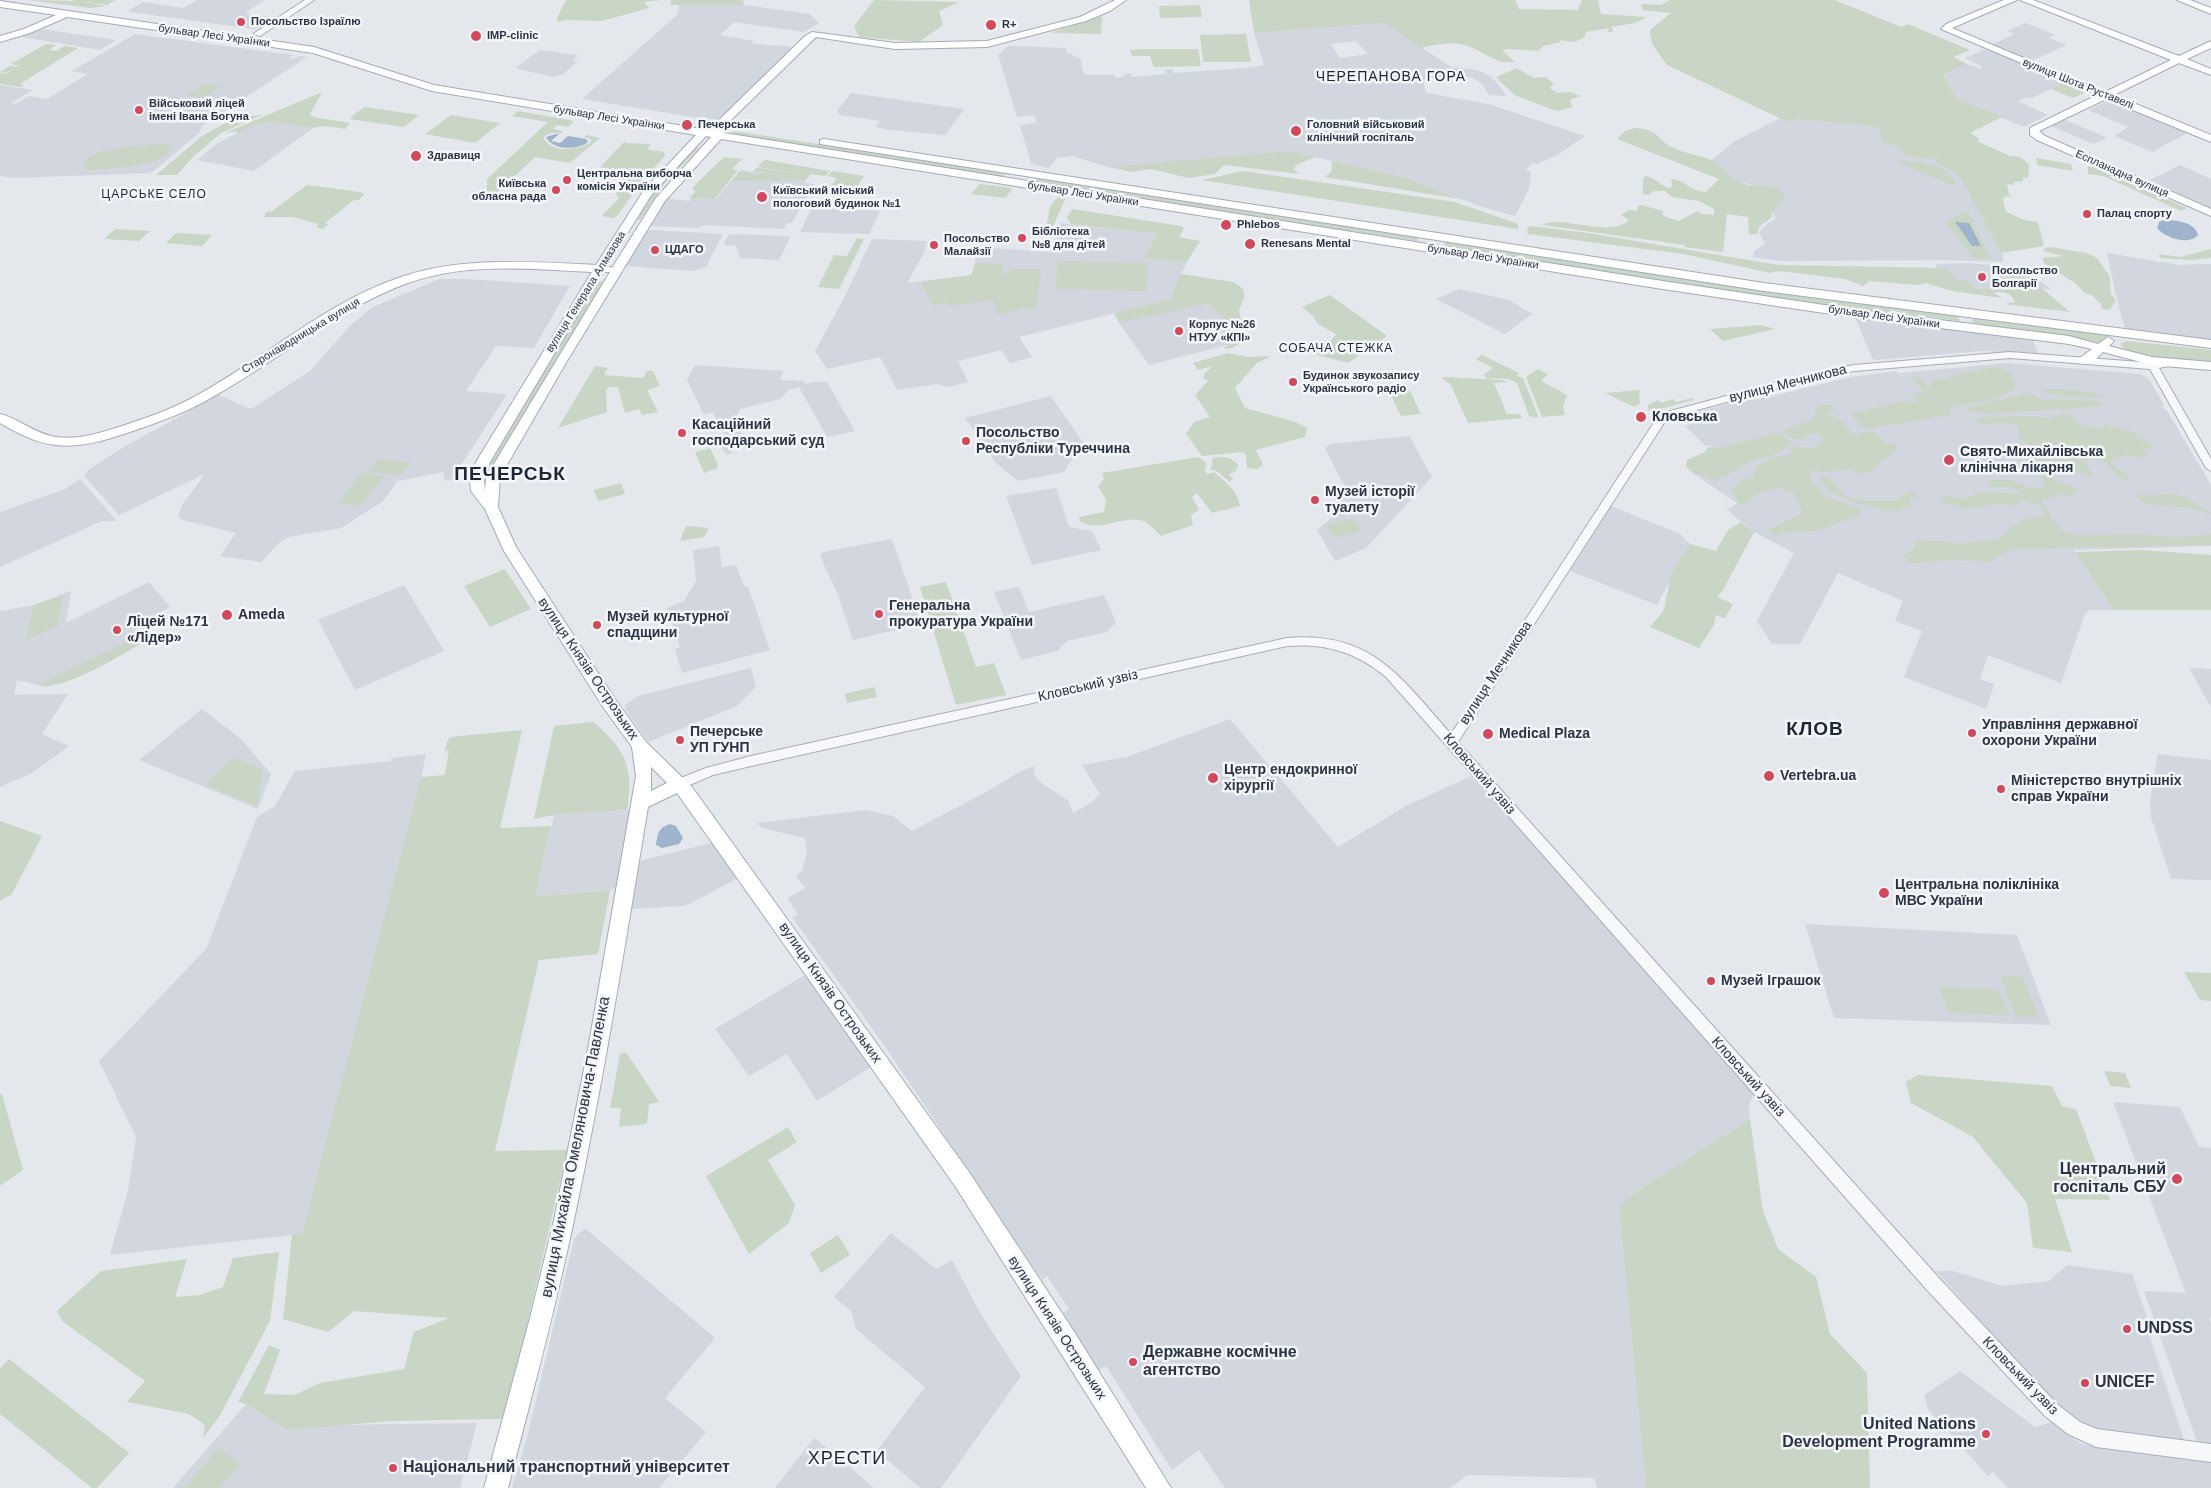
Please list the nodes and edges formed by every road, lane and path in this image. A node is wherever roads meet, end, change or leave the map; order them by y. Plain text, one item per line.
1 (310, 0) edge
2 (1121, 0) edge
3 (2012, 0) edge
4 (2025, 0) edge
5 (2182, 0) edge
6 (6, 2) edge
7 (2211, 11) edge
8 (63, 15) junction
9 (257, 34) junction
10 (0, 39) edge
11 (247, 41) junction
12 (2211, 44) edge
13 (2179, 59) junction
14 (2211, 70) edge
15 (2104, 95) junction
16 (584, 104) junction
17 (573, 112) junction
18 (641, 114) junction
19 (632, 122) junction
20 (720, 127) junction
21 (703, 133) junction
22 (2211, 138) edge
23 (2211, 213) edge
24 (1428, 234) junction
25 (1424, 247) junction
26 (563, 267) junction
27 (599, 269) junction
28 (617, 270) junction
29 (591, 282) junction
30 (1965, 313) junction
31 (1968, 328) junction
32 (2133, 336) junction
33 (2211, 344) edge
34 (2095, 356) junction
35 (2134, 357) junction
36 (2170, 363) junction
37 (2153, 366) junction
38 (2211, 366) edge
39 (2211, 371) edge
40 (0, 418) edge
41 (483, 462) joint
42 (502, 462) joint
43 (2211, 468) edge
44 (491, 506) junction
45 (1452, 742) junction
46 (640, 746) junction
47 (678, 785) junction
48 (641, 803) junction
49 (2211, 1453) edge
50 (496, 1488) edge
51 (1158, 1488) edge

1 - 9 street
2 - 20 main road, вулиця Генерала Алмазова
3 - 15 main road, вулиця Шота Руставелі
4 - 13 main road
5 - 7 main road
6 - 8 main road, бульвар Лесі Українки
6 - 9 main road, бульвар Лесі Українки
8 - 10 main road
8 - 11 main road, бульвар Лесі Українки
9 - 11 main road
9 - 16 main road, бульвар Лесі Українки
11 - 17 main road, бульвар Лесі Українки
12 - 13 main road
13 - 14 main road
13 - 15 main road
15 - 22 main road, вулиця Шота Руставелі
15 - 23 main road, Еспланадна вулиця
16 - 17 main road
16 - 18 main road, бульвар Лесі Українки
17 - 19 main road, бульвар Лесі Українки
18 - 19 main road
18 - 20 main road, бульвар Лесі Українки
19 - 21 main road, бульвар Лесі Українки
20 - 21 main road, бульвар Лесі Українки
20 - 24 main road, бульвар Лесі Українки
20 - 25 main road, бульвар Лесі Українки
20 - 28 main road, вулиця Генерала Алмазова
21 - 27 main road, вулиця Генерала Алмазова
24 - 25 main road
24 - 30 main road, бульвар Лесі Українки
25 - 31 main road, бульвар Лесі Українки
26 - 27 main road, Старонаводницька вулиця
26 - 29 main road
26 - 40 main road, Старонаводницька вулиця
27 - 28 main road, Старонаводницька вулиця
27 - 29 main road, вулиця Генерала Алмазова
28 - 42 main road, вулиця Генерала Алмазова
29 - 41 main road, вулиця Генерала Алмазова
30 - 31 main road
30 - 32 main road, бульвар Лесі Українки
31 - 34 main road, бульвар Лесі Українки
32 - 33 main road, бульвар Лесі Українки
32 - 34 main road
32 - 35 main road
34 - 35 main road
34 - 37 main road, вулиця Мечникова
34 - 45 street, вулиця Мечникова
35 - 36 main road
36 - 37 street, вулиця Мечникова
36 - 38 main road
37 - 39 main road
37 - 43 street
41 - 44 main road, вулиця Князів Острозьких
42 - 44 main road, вулиця Князів Острозьких
44 - 46 main road, вулиця Князів Острозьких
45 - 47 street, Кловський узвіз
45 - 49 street, Кловський узвіз
46 - 47 main road, вулиця Князів Острозьких
46 - 48 main road, вулиця Михайла Омеляновича-Павленка
47 - 48 main road
47 - 51 main road, вулиця Князів Острозьких
48 - 50 main road, вулиця Михайла Омеляновича-Павленка

